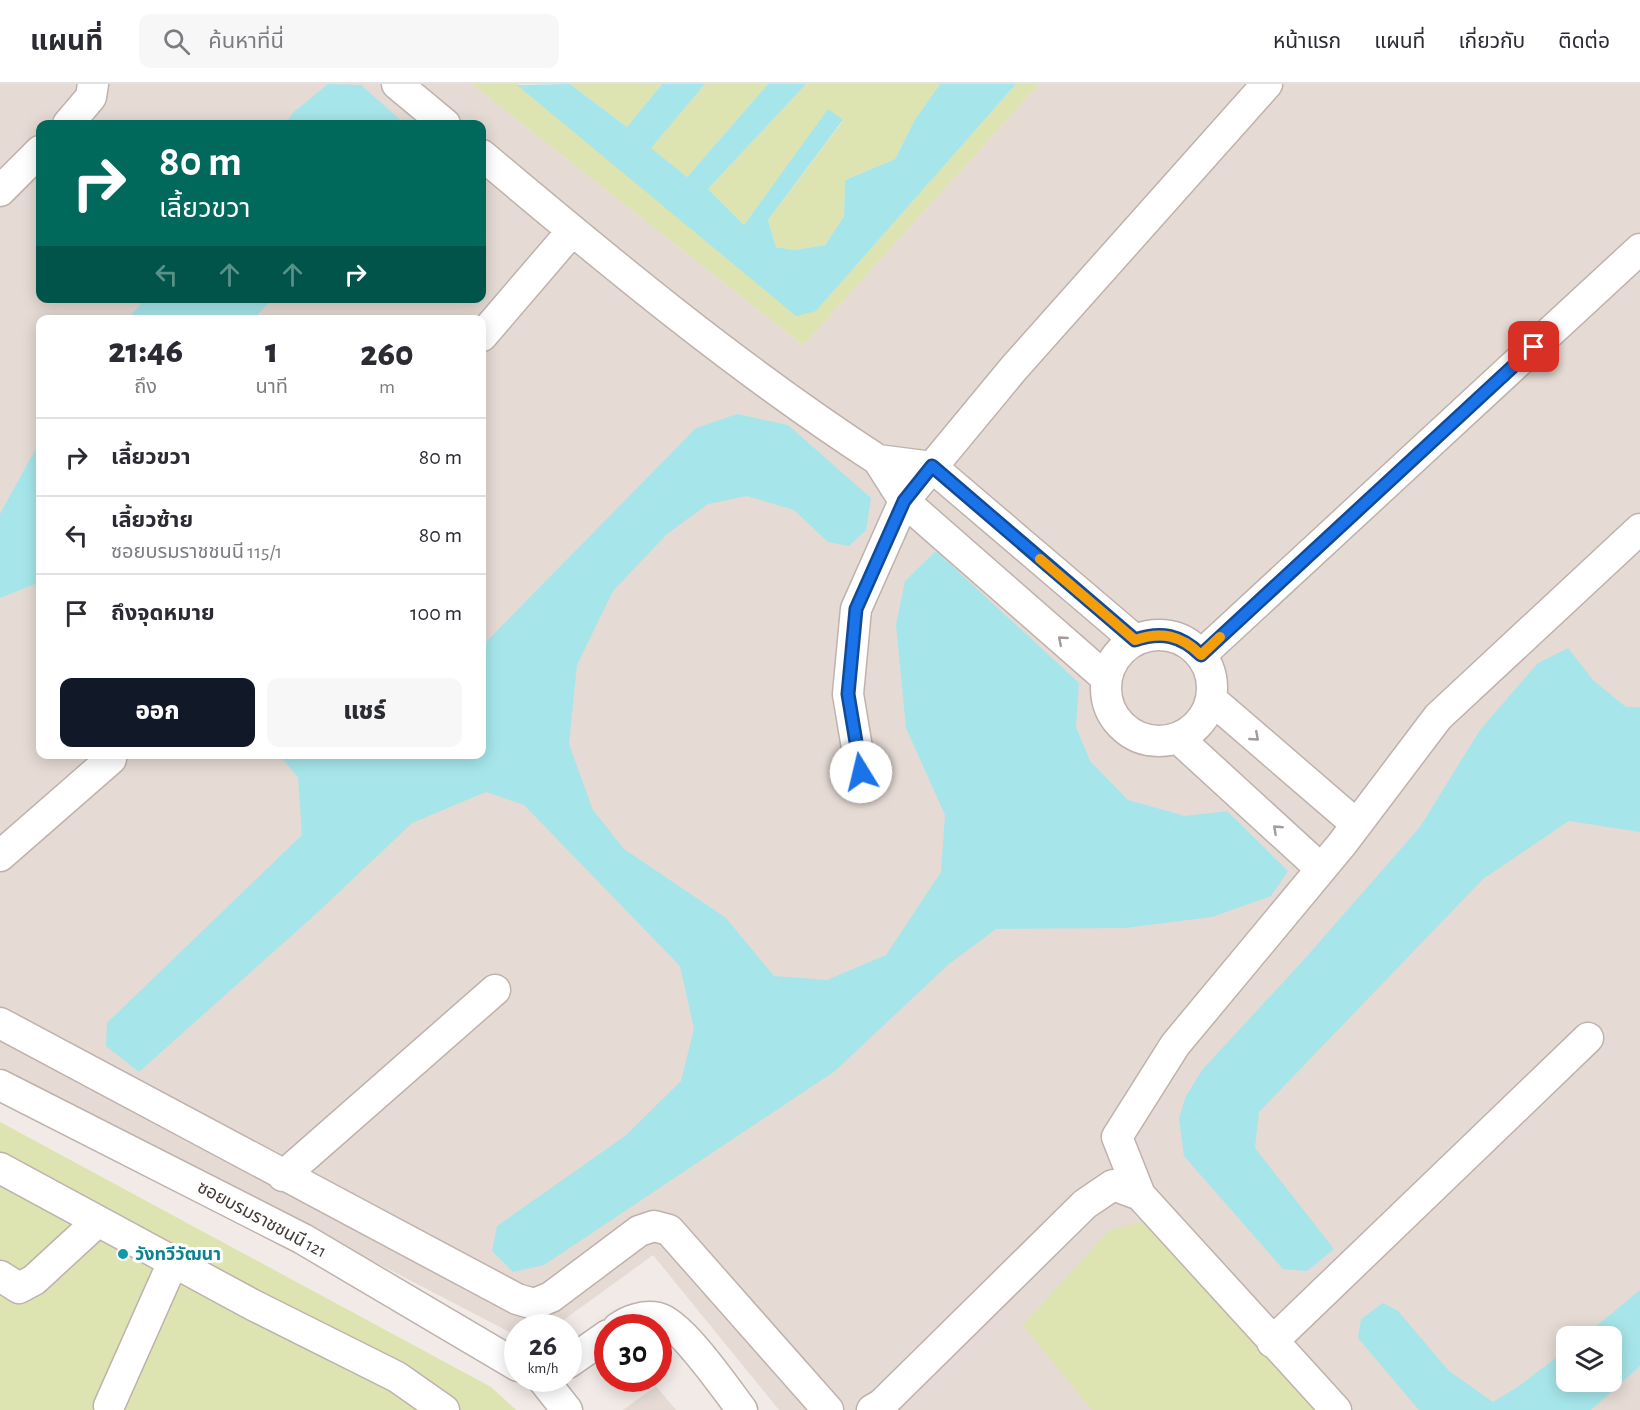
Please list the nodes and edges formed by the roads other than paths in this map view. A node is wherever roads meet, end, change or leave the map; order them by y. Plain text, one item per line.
1 (93, 84) edge
2 (397, 84) edge
3 (1267, 84) edge
4 (71, 120) edge
5 (440, 120) edge
6 (36, 155) edge
7 (486, 158) edge
8 (0, 191) edge
9 (573, 231) junction
10 (1640, 249) edge
11 (486, 331) edge
12 (878, 460) junction
13 (932, 466) junction
14 (904, 501) junction
15 (1640, 529) edge
16 (1135, 640) junction
17 (1201, 655) junction
18 (1107, 678) junction
19 (1211, 699) junction
20 (1178, 738) junction
21 (111, 759) dead end
22 (861, 772) dead end
23 (1356, 824) junction
24 (0, 856) edge
25 (1320, 868) junction
26 (495, 990) dead end
27 (0, 1023) edge
28 (1588, 1038) dead end
29 (0, 1085) edge
30 (0, 1168) edge
31 (283, 1176) junction
32 (1140, 1195) junction
33 (97, 1222) junction
34 (173, 1262) junction
35 (0, 1276) edge
36 (672, 1327) edge
37 (1272, 1341) junction
38 (504, 1357) edge
39 (554, 1392) edge
40 (109, 1406) dead end
41 (444, 1410) edge
42 (567, 1410) edge
43 (742, 1410) edge
44 (828, 1410) edge
45 (872, 1410) edge
46 (1336, 1410) edge

1 - 4 street
2 - 5 street
3 - 13 street
6 - 8 street
7 - 9 street
9 - 11 street
9 - 12 street
10 - 17 street
12 - 13 street
12 - 14 street
13 - 14 street
13 - 16 street
18 -> 14 street
14 - 22 street
15 - 23 street
16 - 17 street
16 - 18 street
17 - 19 street
18 - 20 street
19 - 20 street
19 -> 23 street
25 -> 20 street
21 - 24 street
23 - 25 street
25 - 32 street
26 - 31 street
27 - 31 street
28 - 37 street
29 - 38 street, ซอยบรมราชชนนี 121
30 - 33 street
31 - 44 street
32 - 37 street
32 - 45 street
33 - 34 street
33 - 35 street
34 - 40 street
34 - 41 street
36 - 43 street
37 - 46 street
39 - 42 street

